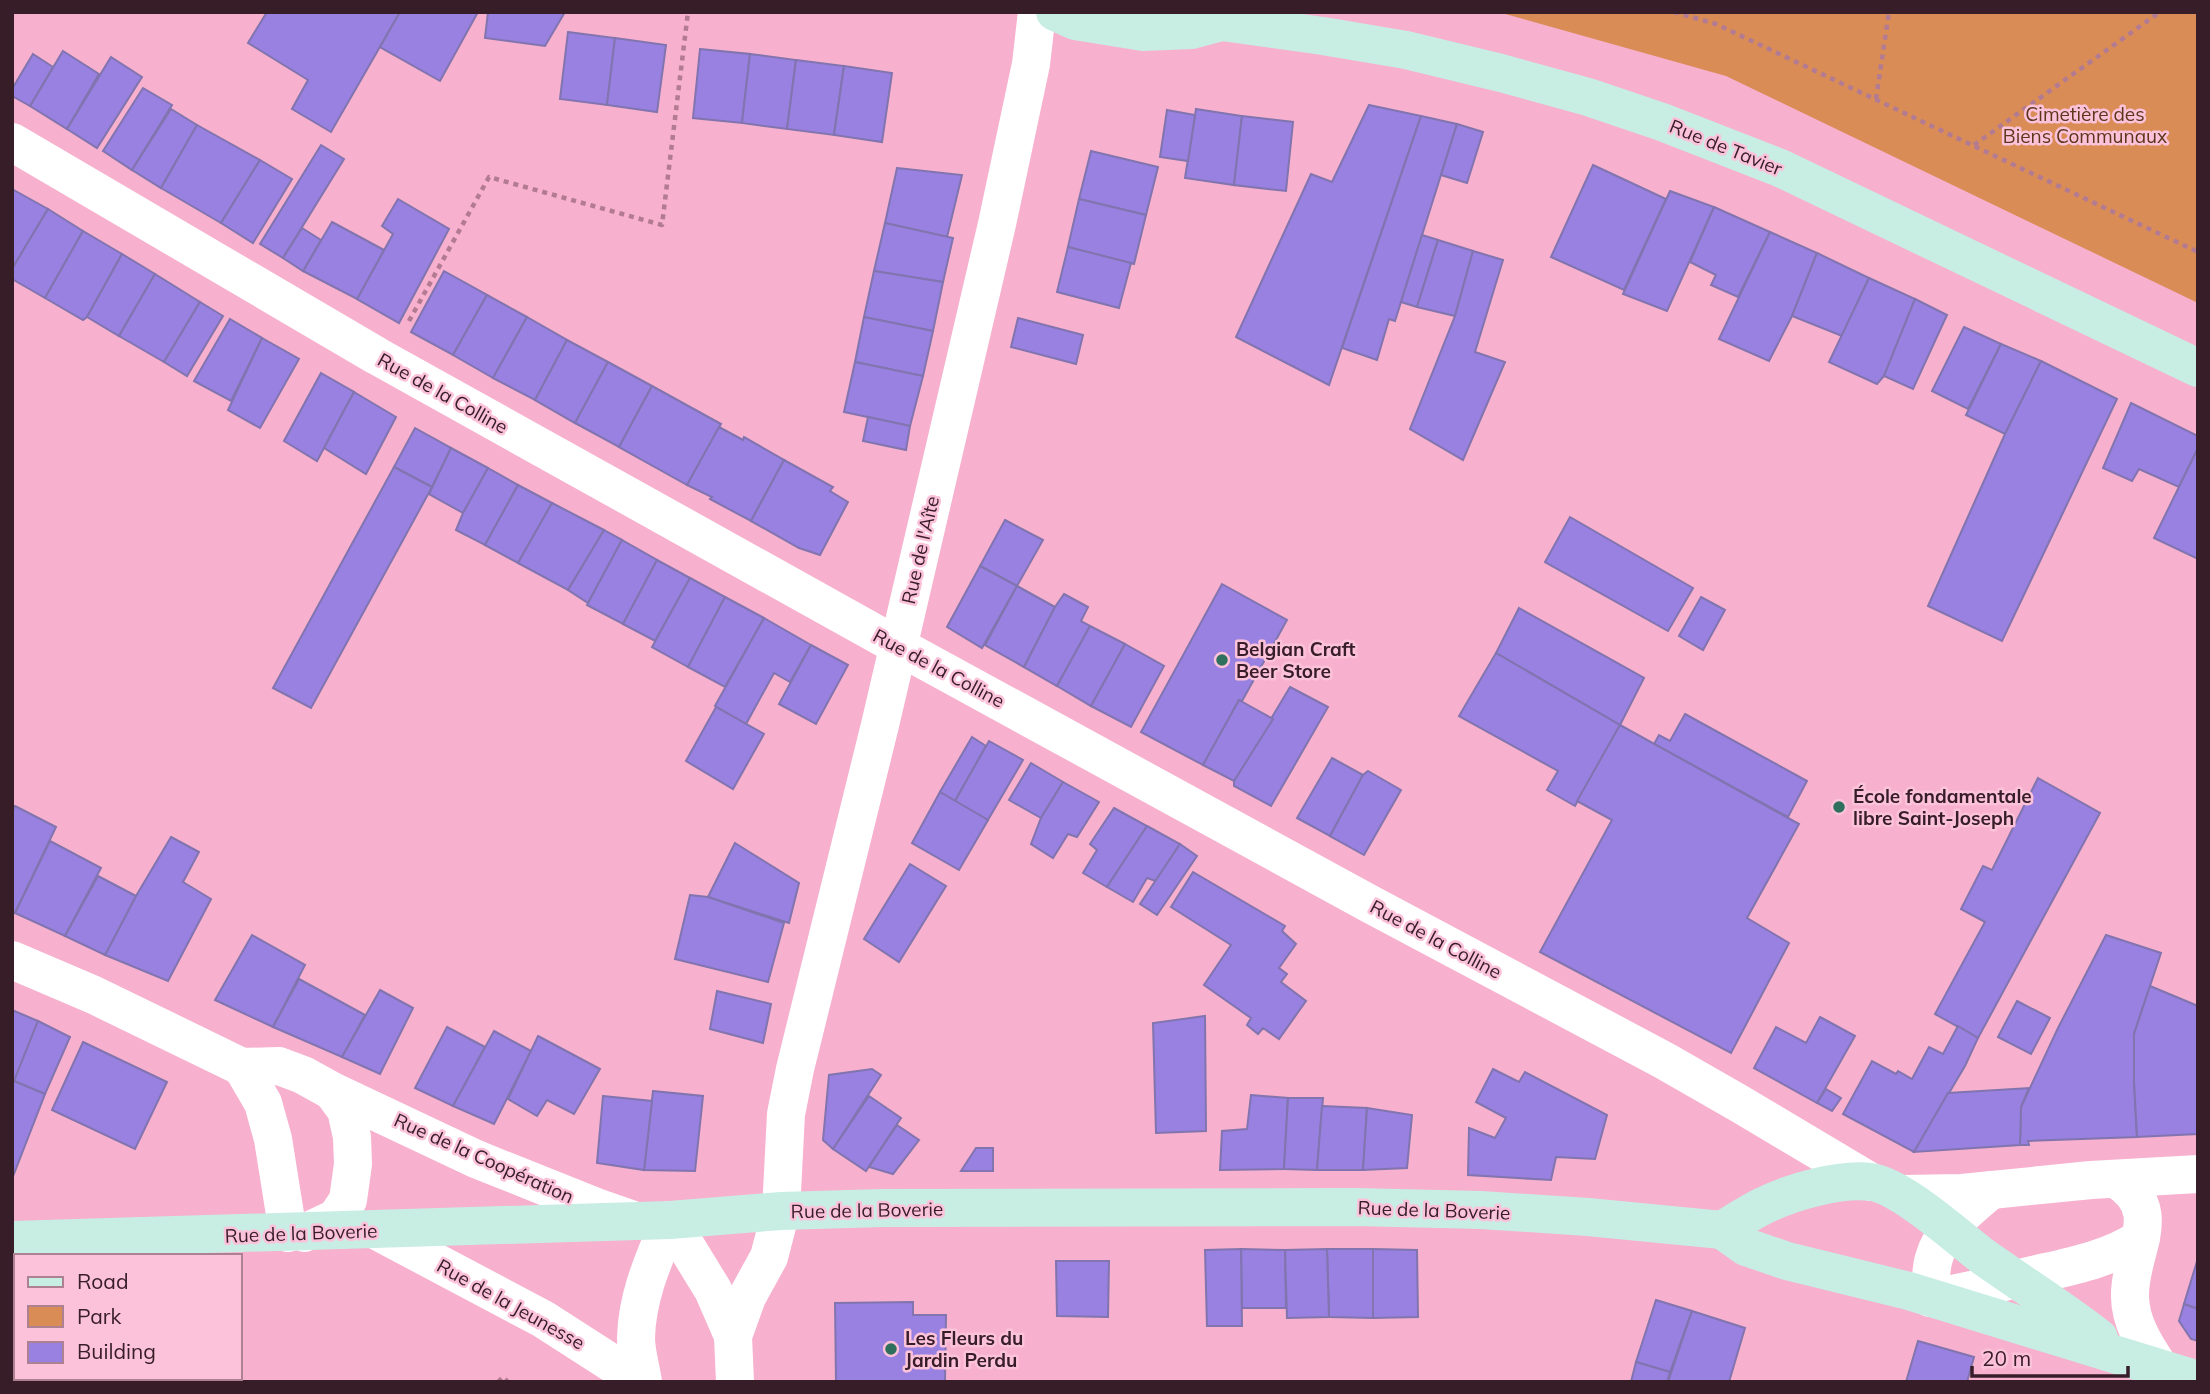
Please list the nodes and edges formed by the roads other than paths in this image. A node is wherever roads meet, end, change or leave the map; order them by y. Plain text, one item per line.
1 (1037, 12) edge
2 (1055, 12) edge
3 (1214, 17) edge
4 (12, 142) edge
5 (2198, 369) edge
6 (898, 646) junction
7 (12, 960) edge
8 (242, 1068) junction
9 (332, 1091) junction
10 (2198, 1174) edge
11 (2116, 1179) junction
12 (1886, 1188) junction
13 (1991, 1190) junction
14 (781, 1211) junction
15 (654, 1221) junction
16 (1722, 1230) junction
17 (377, 1231) junction
18 (1948, 1231) junction
19 (296, 1233) junction
20 (2141, 1238) junction
21 (12, 1240) edge
22 (2016, 1279) junction
23 (1930, 1297) junction
24 (733, 1336) junction
25 (2122, 1356) junction
26 (2160, 1368) junction
27 (2198, 1380) edge
28 (642, 1382) edge
29 (734, 1382) edge

1 - 6 street, Rue de l'Aîte
2 - 3 street, Rue de Tavier
3 - 5 street, Rue de Tavier
4 - 6 street, Rue de la Colline
6 - 12 street, Rue de la Colline
6 - 14 street, Rue de l'Aîte
7 - 8 street, Rue de la Coopération
8 - 9 street, Rue de la Coopération
8 - 19 street
9 - 15 street, Rue de la Coopération
9 - 19 street
10 - 11 street
11 - 13 street
11 - 20 street
12 - 13 street
12 - 16 street
12 - 18 street
13 - 18 street
14 - 15 street, Rue de la Boverie
14 - 16 street, Rue de la Boverie
14 - 24 street
15 - 17 street, Rue de la Boverie
15 - 24 street
15 - 28 street, Rue de la Jeunesse
16 - 23 street
17 - 19 street, Rue de la Boverie
17 - 28 street, Rue de la Jeunesse
18 - 22 street
18 - 23 street
19 - 21 street, Rue de la Boverie
20 - 22 street
20 - 26 street
22 - 23 street
22 - 25 street
23 - 25 street
24 - 29 street
25 - 26 street
26 - 27 street

